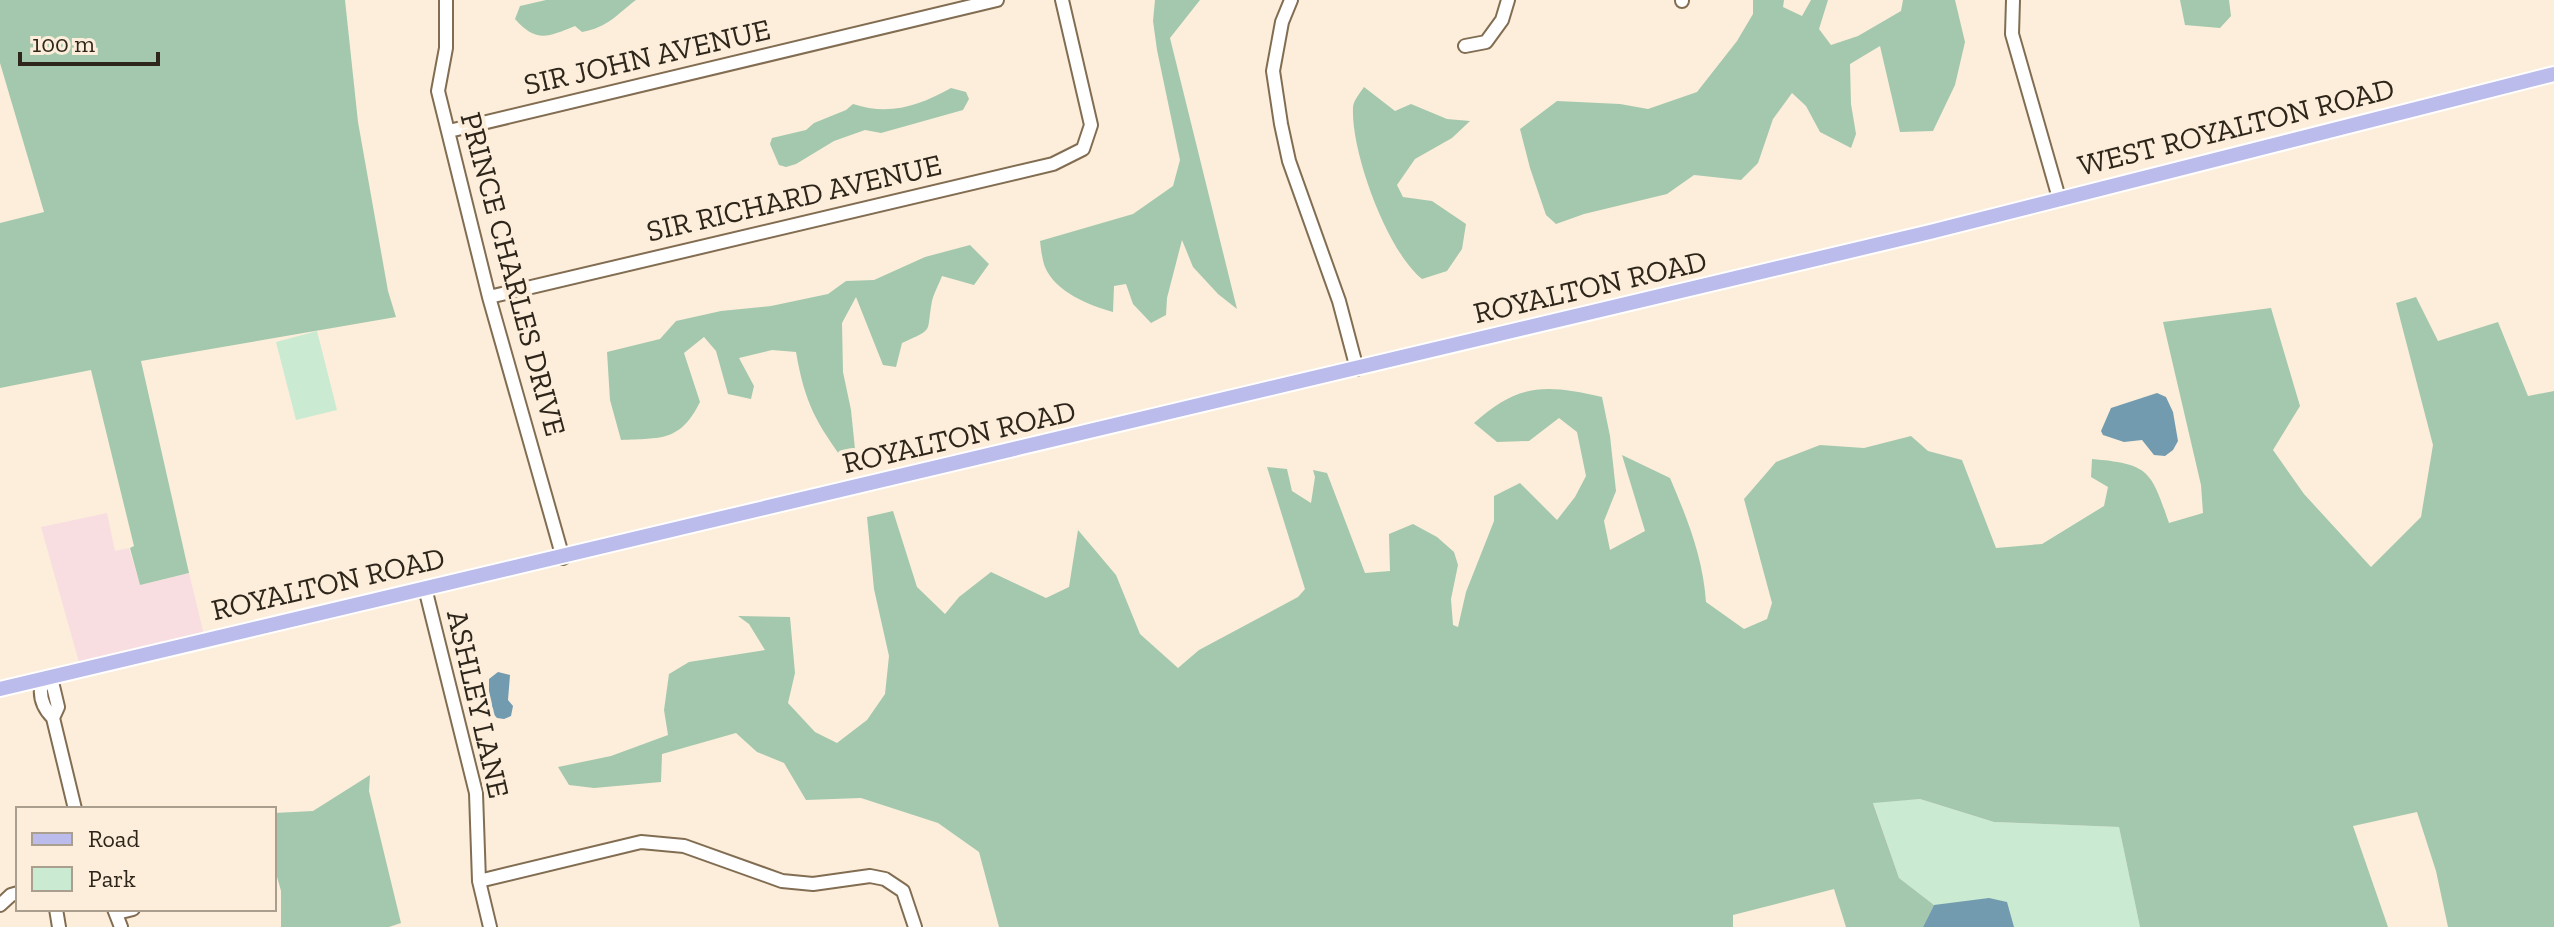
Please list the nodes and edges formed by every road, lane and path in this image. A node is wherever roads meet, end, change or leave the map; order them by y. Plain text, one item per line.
1 (446, 0) edge
2 (997, 0) edge
3 (1062, 0) edge
4 (1291, 0) edge
5 (1508, 0) edge
6 (2013, 0) edge
7 (1465, 46) dead end
8 (2554, 74) edge
9 (449, 131) junction
10 (2059, 198) junction
11 (1930, 232) joint
12 (489, 297) junction
13 (1357, 369) junction
14 (563, 558) junction
15 (425, 588) junction
16 (43, 679) junction
17 (0, 689) edge
18 (75, 807) edge
19 (479, 881) junction
20 (16, 894) edge
21 (0, 905) edge
22 (115, 911) edge
23 (121, 927) edge
24 (490, 927) edge
25 (915, 927) edge

1 - 9 street, PRINCE CHARLES DRIVE
2 - 9 street, SIR JOHN AVENUE
3 - 12 street, SIR RICHARD AVENUE
4 - 13 street
5 - 7 street
6 - 10 street
8 - 10 main road, WEST ROYALTON ROAD
9 - 12 street, PRINCE CHARLES DRIVE
10 - 11 main road, WEST ROYALTON ROAD
11 - 13 main road, ROYALTON ROAD
12 - 14 street, PRINCE CHARLES DRIVE
13 - 14 main road, ROYALTON ROAD
14 - 15 main road, ROYALTON ROAD
15 - 16 main road, ROYALTON ROAD
15 - 19 street, ASHLEY LANE
16 - 17 main road, ROYALTON ROAD
16 - 18 street
19 - 24 street, ASHLEY LANE
19 - 25 street
20 - 21 street
22 - 23 street

